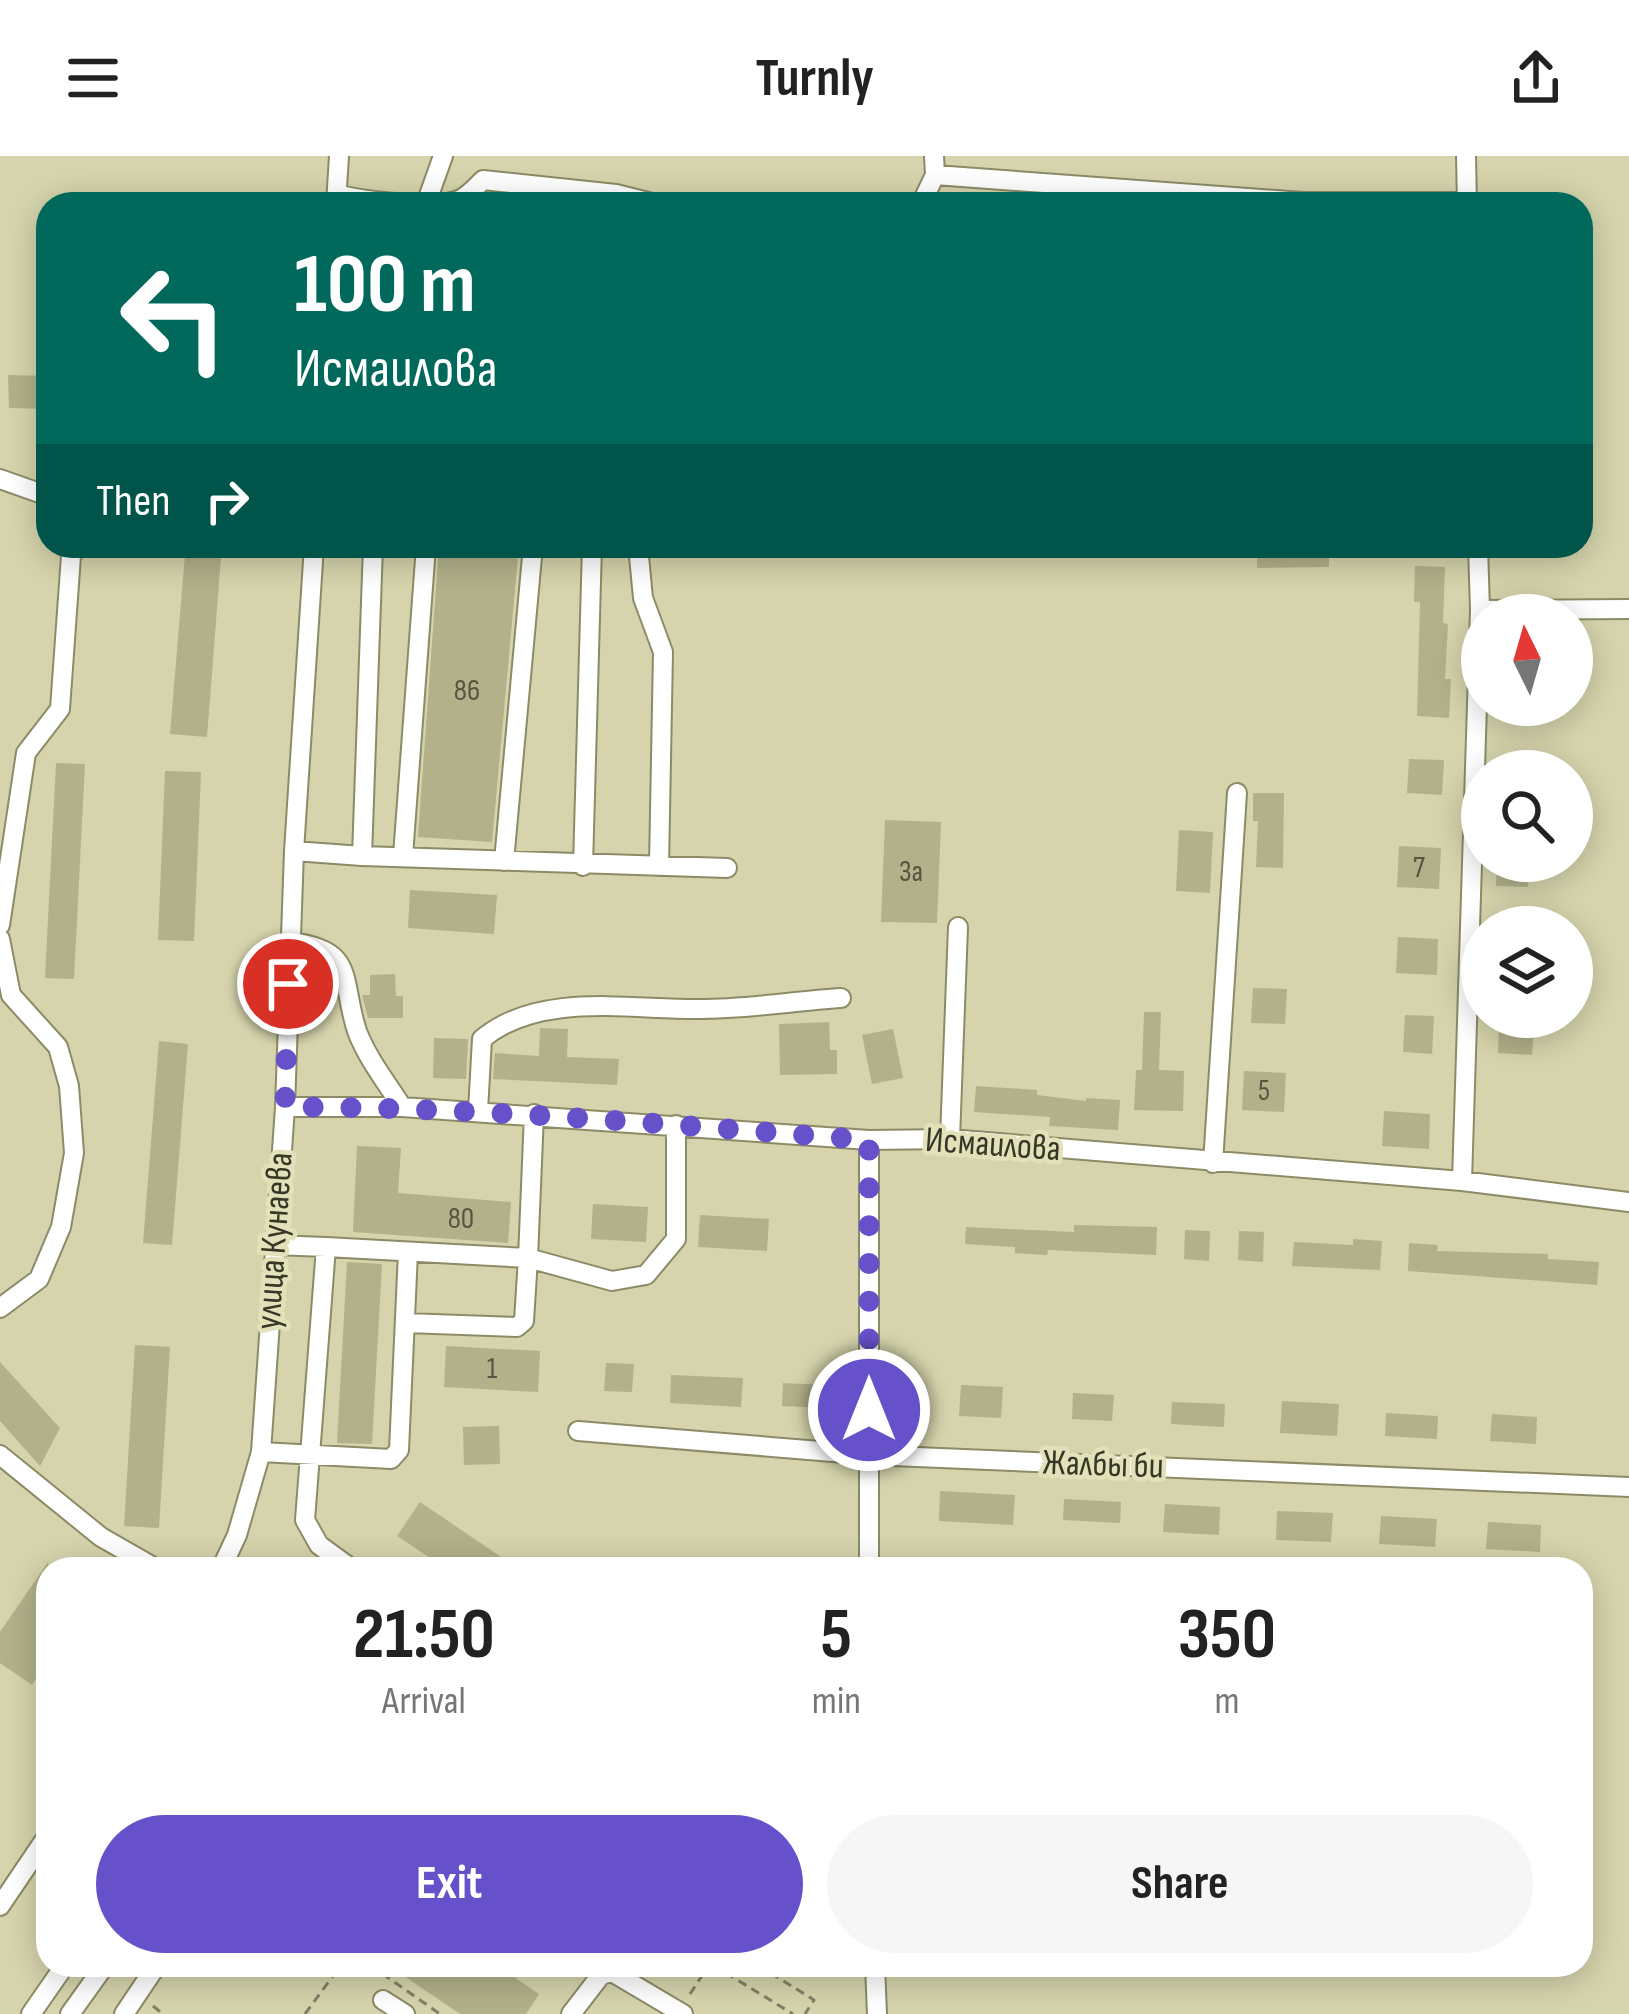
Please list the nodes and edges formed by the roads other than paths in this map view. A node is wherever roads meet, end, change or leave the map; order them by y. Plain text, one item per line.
1 (340, 156) edge
2 (443, 156) edge
3 (485, 156) edge
4 (1466, 156) edge
5 (934, 165) edge
6 (483, 181) junction
7 (337, 192) edge
8 (430, 192) edge
9 (471, 192) edge
10 (596, 192) edge
11 (1203, 192) edge
12 (1467, 192) edge
13 (0, 479) edge
14 (36, 492) edge
15 (70, 558) edge
16 (313, 558) edge
17 (373, 558) edge
18 (425, 558) edge
19 (532, 558) edge
20 (592, 558) edge
21 (639, 558) edge
22 (1478, 558) edge
23 (1480, 594) edge
24 (1593, 609) edge
25 (1629, 609) edge
26 (1476, 726) edge
27 (1237, 793) dead end
28 (294, 851) junction
29 (362, 856) junction
30 (403, 856) junction
31 (504, 861) junction
32 (583, 866) junction
33 (659, 866) junction
34 (727, 868) dead end
35 (0, 925) edge
36 (958, 927) dead end
37 (0, 939) edge
38 (289, 943) junction
39 (841, 998) dead end
40 (285, 1107) junction
41 (403, 1107) junction
42 (478, 1111) junction
43 (534, 1114) junction
44 (676, 1125) junction
45 (950, 1139) junction
46 (869, 1140) junction
47 (1213, 1162) junction
48 (1462, 1181) junction
49 (1629, 1202) edge
50 (273, 1244) junction
51 (326, 1247) junction
52 (408, 1252) junction
53 (528, 1258) junction
54 (0, 1308) edge
55 (406, 1323) junction
56 (578, 1431) dead end
57 (261, 1452) junction
58 (869, 1454) junction
59 (0, 1455) edge
60 (310, 1455) junction
61 (1629, 1487) edge
62 (136, 1557) edge
63 (227, 1557) edge
64 (336, 1557) edge
65 (869, 1557) edge
66 (36, 1852) edge
67 (2, 1901) edge
68 (57, 1977) edge
69 (96, 1977) edge
70 (149, 1977) edge
71 (599, 1977) edge
72 (621, 1977) edge
73 (875, 1977) edge
74 (383, 2000) dead end
75 (681, 2012) edge
76 (31, 2014) edge
77 (70, 2014) edge
78 (124, 2014) edge
79 (405, 2014) edge
80 (571, 2014) edge
81 (877, 2014) edge

1 - 7 street
2 - 8 street
3 - 6 street
4 - 12 street
5 - 11 street
6 - 9 street
6 - 10 street
13 - 14 street
15 - 35 street
16 - 28 street, улица Кунаева
17 - 29 street
18 - 30 street
19 - 31 street
20 - 32 street
21 - 33 street
22 - 23 street
24 - 25 street
26 - 48 street
27 - 47 street
28 - 29 street
28 - 38 street, улица Кунаева
29 - 30 street
30 - 31 street
31 - 32 street
32 - 33 street
33 - 34 street
36 - 45 street
37 - 54 street
38 - 40 street, улица Кунаева
38 - 41 street
39 - 42 street
40 - 41 street, Исмаилова
40 - 50 street, улица Кунаева
41 - 42 street, Исмаилова
42 - 43 street, Исмаилова
43 - 44 street, Исмаилова
43 - 53 street
44 - 46 street, Исмаилова
44 - 53 street
45 - 46 street, Исмаилова
45 - 47 street, Исмаилова
46 - 58 street
47 - 48 street, Исмаилова
48 - 49 street, Исмаилова
50 - 51 street
50 - 57 street, улица Кунаева
51 - 52 street
51 - 60 street
52 - 53 street
52 - 55 street
53 - 55 street
55 - 60 street
56 - 58 street, Жалбы би
57 - 60 street
57 - 63 street, улица Кунаева
58 - 61 street, Жалбы би
58 - 65 street
59 - 62 street
60 - 64 street
66 - 67 street
68 - 76 street
69 - 77 street
70 - 78 street
71 - 80 street
72 - 75 street
73 - 81 street
74 - 79 street

